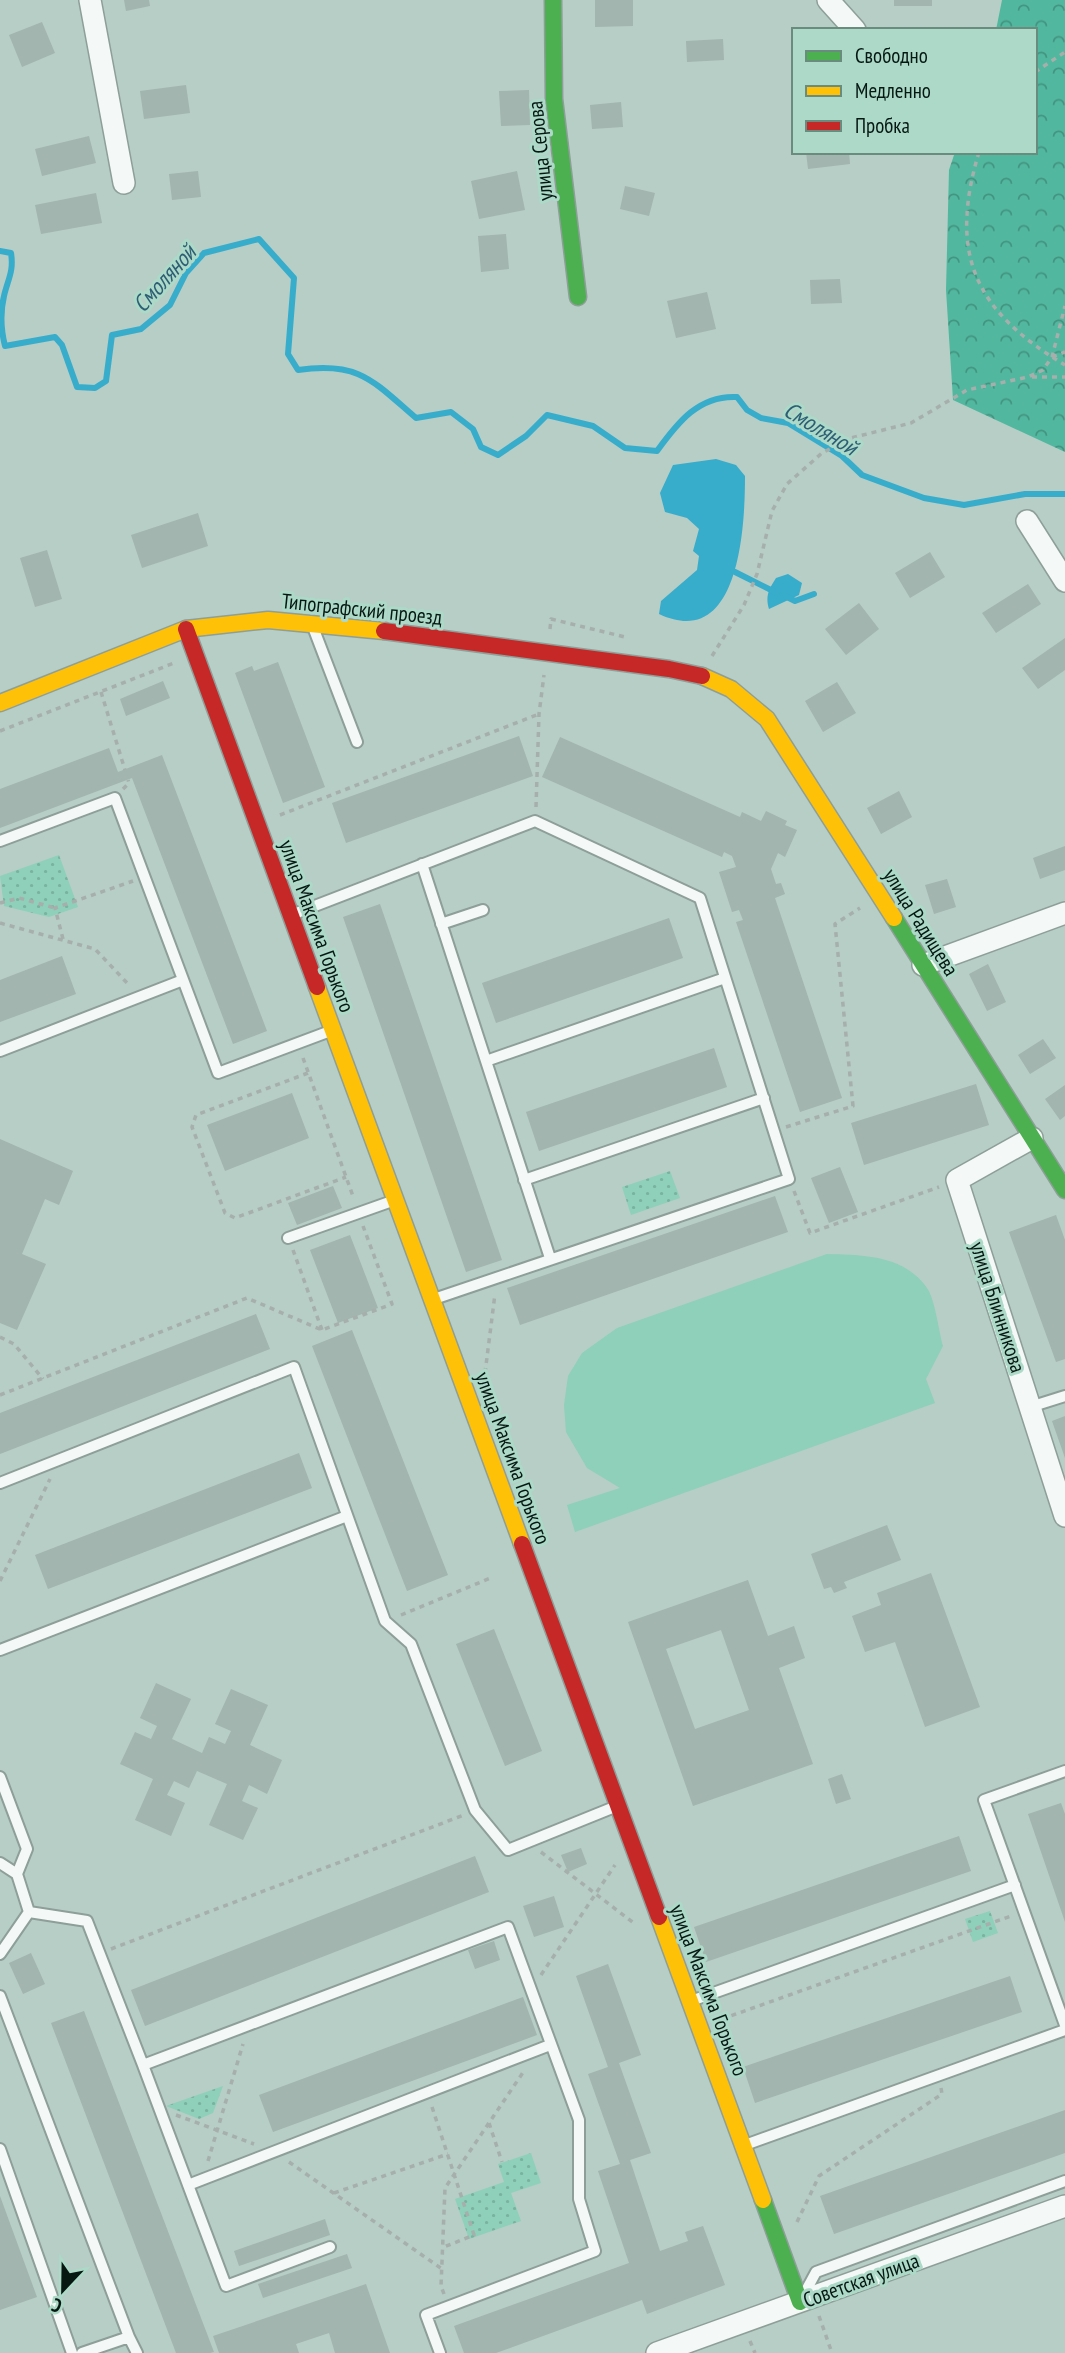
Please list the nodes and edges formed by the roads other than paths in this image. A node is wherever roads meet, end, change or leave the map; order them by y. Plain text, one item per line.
1 (90, 0) edge
2 (553, 0) edge
3 (828, 0) edge
4 (853, 28) edge
5 (124, 183) dead end
6 (578, 297) dead end
7 (1027, 521) dead end
8 (1065, 581) edge
9 (312, 624) junction
10 (186, 629) junction
11 (730, 687) joint
12 (0, 703) edge
13 (357, 742) dead end
14 (0, 841) edge
15 (422, 864) junction
16 (483, 910) dead end
17 (1065, 913) edge
18 (291, 915) junction
19 (442, 924) junction
20 (923, 965) junction
21 (725, 978) junction
22 (183, 980) junction
23 (333, 1030) junction
24 (0, 1051) edge
25 (486, 1060) junction
26 (764, 1098) junction
27 (1032, 1138) junction
28 (524, 1180) junction
29 (1065, 1190) edge
30 (395, 1200) junction
31 (288, 1238) road end
32 (550, 1258) junction
33 (432, 1300) junction
34 (1065, 1396) edge
35 (1030, 1407) junction
36 (0, 1483) edge
37 (347, 1516) junction
38 (1065, 1516) edge
39 (0, 1650) edge
40 (1065, 1771) edge
41 (0, 1777) edge
42 (617, 1806) junction
43 (0, 1863) edge
44 (17, 1874) junction
45 (1015, 1885) junction
46 (29, 1912) junction
47 (0, 1954) edge
48 (0, 1996) edge
49 (691, 2002) junction
50 (1065, 2028) edge
51 (545, 2047) junction
52 (143, 2065) junction
53 (744, 2145) junction
54 (0, 2149) edge
55 (1065, 2181) edge
56 (188, 2185) junction
57 (1065, 2206) edge
58 (330, 2247) dead end
59 (800, 2302) junction
60 (129, 2337) junction
61 (72, 2353) edge
62 (82, 2353) edge
63 (137, 2353) edge
64 (440, 2353) edge
65 (657, 2353) edge

1 - 5 street
2 - 6 street, улица Серова
3 - 4 street
7 - 8 street
9 - 10 street, Типографский проезд
9 - 11 street, Типографский проезд
9 - 13 lane
10 - 12 street, Типографский проезд
10 - 18 street, улица Максима Горького
11 - 20 street, улица Радищева
14 - 22 lane
15 - 18 lane
15 - 19 lane
15 - 21 lane
16 - 19 lane
17 - 20 street
18 - 23 street, улица Максима Горького
19 - 25 lane
20 - 27 street, улица Радищева
21 - 25 lane
21 - 26 lane
22 - 23 lane
22 - 24 lane
23 - 30 street, улица Максима Горького
25 - 28 lane
26 - 28 lane
26 - 32 lane
27 - 29 street, улица Радищева
27 - 35 street, улица Блинникова
28 - 32 lane
30 - 31 lane
30 - 33 street, улица Максима Горького
32 - 33 lane
33 - 42 street, улица Максима Горького
34 - 35 lane
35 - 38 street, улица Блинникова
36 - 37 lane
37 - 39 lane
37 - 42 lane
40 - 45 lane
41 - 44 lane
42 - 49 street, улица Максима Горького
43 - 44 lane
44 - 46 lane
45 - 49 lane
45 - 50 lane
46 - 47 lane
46 - 52 lane
48 - 60 lane
49 - 53 street, улица Максима Горького
50 - 53 lane
51 - 52 lane
51 - 56 lane
51 - 64 lane
52 - 56 lane
53 - 59 street, улица Максима Горького
54 - 61 lane
55 - 59 lane
56 - 58 lane
57 - 59 street, Советская улица
59 - 65 street, Советская улица
60 - 62 lane
60 - 63 lane

